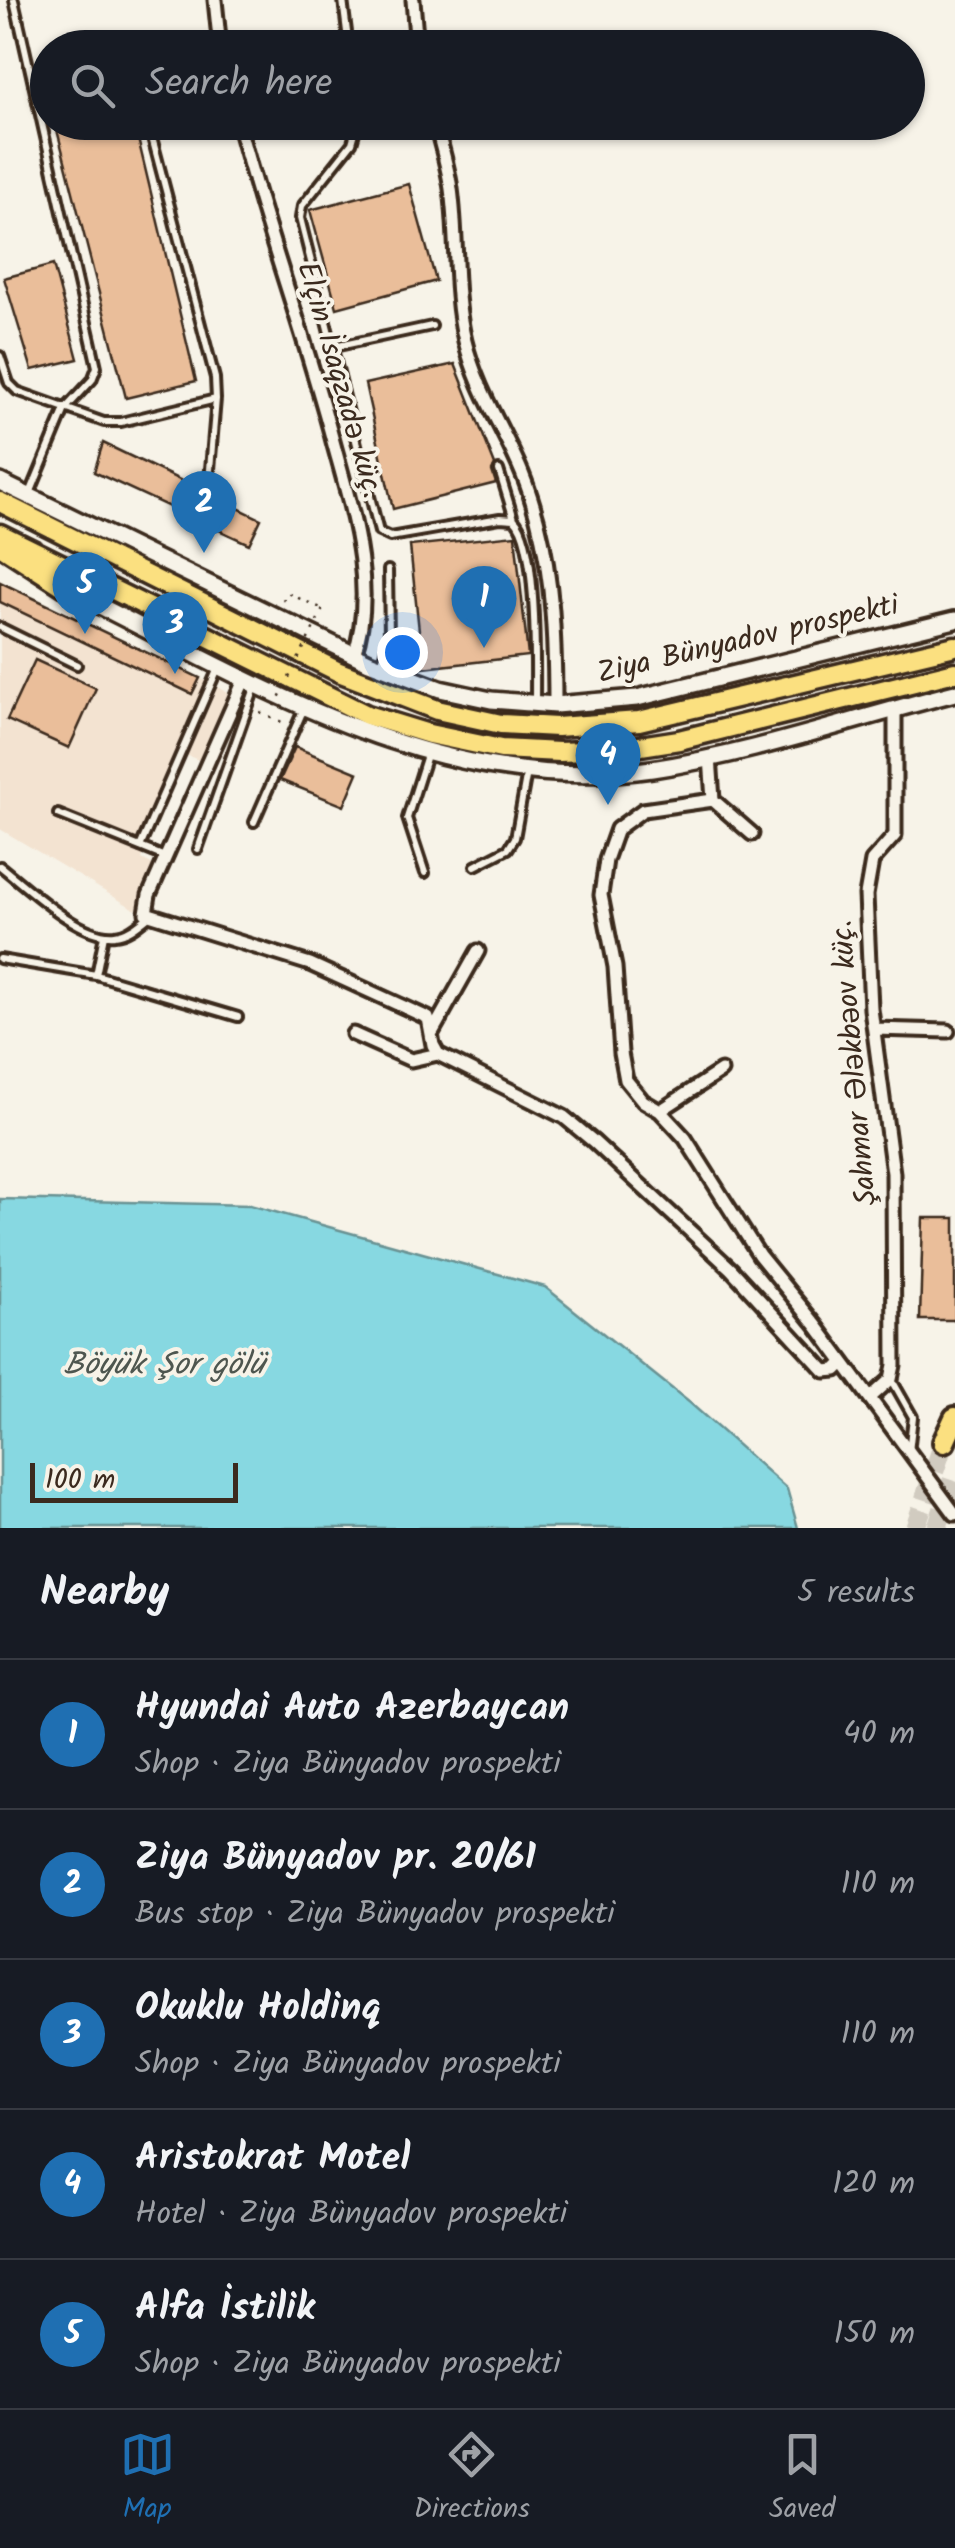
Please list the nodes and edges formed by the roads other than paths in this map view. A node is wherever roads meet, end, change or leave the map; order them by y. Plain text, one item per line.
1 (14, 0) edge
2 (214, 0) edge
3 (343, 0) edge
4 (413, 0) edge
5 (218, 30) edge
6 (346, 30) edge
7 (416, 30) edge
8 (30, 70) edge
9 (46, 140) edge
10 (153, 140) edge
11 (243, 140) edge
12 (353, 140) edge
13 (440, 140) edge
14 (432, 326) dead end
15 (334, 347) junction
16 (0, 356) edge
17 (216, 399) junction
18 (65, 409) junction
19 (499, 470) dead end
20 (209, 481) dead end
21 (0, 482) edge
22 (0, 490) edge
23 (29, 496) junction
24 (0, 502) edge
25 (514, 518) junction
26 (0, 534) edge
27 (0, 545) edge
28 (93, 549) junction
29 (0, 556) edge
30 (388, 570) dead end
31 (74, 592) junction
32 (955, 620) edge
33 (0, 627) edge
34 (955, 646) edge
35 (354, 655) junction
36 (77, 664) dead end
37 (219, 665) junction
38 (380, 666) junction
39 (339, 672) junction
40 (955, 672) edge
41 (250, 681) junction
42 (955, 693) edge
43 (535, 706) junction
44 (555, 706) junction
45 (895, 708) junction
46 (298, 711) junction
47 (331, 720) junction
48 (470, 744) junction
49 (428, 754) junction
50 (710, 757) junction
51 (527, 772) junction
52 (712, 800) junction
53 (58, 814) dead end
54 (254, 822) dead end
55 (752, 834) dead end
56 (140, 848) junction
57 (198, 849) dead end
58 (166, 858) junction
59 (0, 866) edge
60 (475, 866) dead end
61 (425, 873) dead end
62 (149, 916) junction
63 (104, 935) junction
64 (478, 950) dead end
65 (0, 959) edge
66 (96, 975) junction
67 (238, 1017) dead end
68 (874, 1030) junction
69 (433, 1031) junction
70 (948, 1031) dead end
71 (352, 1034) dead end
72 (438, 1054) junction
73 (721, 1071) dead end
74 (660, 1111) junction
75 (844, 1363) junction
76 (891, 1380) junction
77 (870, 1398) junction
78 (955, 1418) edge
79 (944, 1442) tunnel mouth
80 (908, 1453) junction
81 (955, 1514) edge

1 - 8 lane
2 - 5 street
3 - 6 lane
4 - 7 street
9 - 18 lane
10 - 17 lane
11 - 35 street, Elçin İsaqzadə küç.
12 - 15 lane
13 - 44 street
14 - 15 lane
15 - 25 lane
16 - 18 lane
17 - 18 lane
17 - 20 lane
18 - 23 lane
19 - 25 lane
21 - 23 main road, Ziya Bünyadov prospekti
22 - 28 main road
23 - 35 main road, Ziya Bünyadov prospekti
24 - 28 main road, Ziya Bünyadov prospekti
25 - 43 lane
26 - 48 main road
27 - 31 main road
28 - 39 main road, Ziya Bünyadov prospekti
29 - 31 main road
30 - 38 lane
31 - 37 main road
32 - 44 main road, Ziya Bünyadov prospekti
33 - 36 lane
34 - 39 main road, Ziya Bünyadov prospekti
35 - 38 main road, Ziya Bünyadov prospekti
37 - 41 main road
37 - 56 lane
38 - 43 main road, Ziya Bünyadov prospekti
39 - 43 main road
40 - 48 main road
41 - 46 main road
41 - 57 lane
41 - 58 street
42 - 45 main road
43 - 44 main road, Ziya Bünyadov prospekti
45 - 50 main road
45 - 68 street, Şahmar Ələkbəov küç.
46 - 47 main road
46 - 54 lane
47 - 48 main road
47 - 49 main road
49 - 51 main road
49 - 61 lane
50 - 51 main road
50 - 52 street
51 - 60 lane
52 - 55 street
52 - 74 street
53 - 56 lane
56 - 58 lane
58 - 62 street
59 - 63 lane
62 - 63 lane
62 - 69 street
63 - 66 lane
64 - 69 street
65 - 66 lane
66 - 67 lane
68 - 70 street
68 - 76 street, Şahmar Ələkbəov küç.
69 - 72 street
71 - 72 street
72 - 75 street
73 - 74 street
74 - 75 street
75 - 77 street
76 - 77 street
76 - 80 lane
77 - 80 street
78 - 79 highway
80 - 81 street

